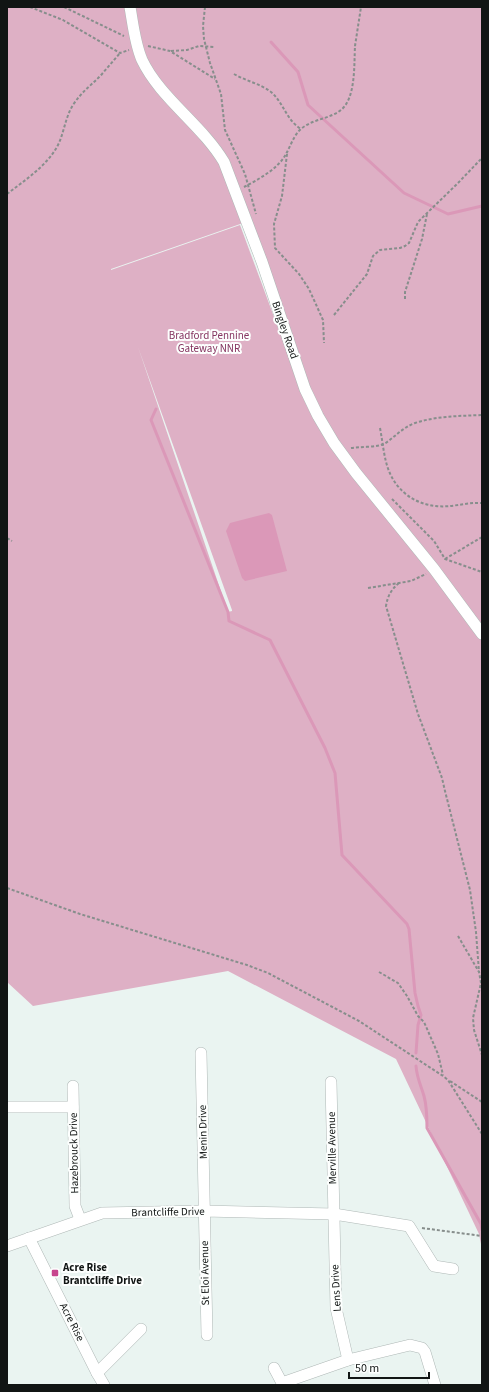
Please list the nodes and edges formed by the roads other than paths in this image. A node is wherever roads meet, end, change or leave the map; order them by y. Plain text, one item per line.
1 (130, 7) edge
2 (482, 634) edge
3 (201, 1053) dead end
4 (331, 1082) dead end
5 (73, 1086) dead end
6 (7, 1107) edge
7 (73, 1107) junction
8 (204, 1211) junction
9 (334, 1214) junction
10 (80, 1219) junction
11 (30, 1238) junction
12 (7, 1246) edge
13 (452, 1269) dead end
14 (140, 1329) dead end
15 (206, 1335) dead end
16 (348, 1360) junction
17 (274, 1368) dead end
18 (97, 1373) junction
19 (104, 1385) edge
20 (435, 1385) edge

1 - 2 street, Bingley Road
3 - 8 street, Menin Drive
4 - 9 street, Merville Avenue
5 - 7 street, Hazebrouck Drive
6 - 7 street
7 - 10 street, Hazebrouck Drive
8 - 9 street, Brantcliffe Drive
8 - 10 street, Brantcliffe Drive
8 - 15 street, St Eloi Avenue
9 - 13 street, Brantcliffe Drive
9 - 16 street, Lens Drive
10 - 11 street, Brantcliffe Drive
11 - 12 street, Brantcliffe Drive
11 - 18 street, Acre Rise
14 - 18 street
16 - 17 street
16 - 20 street
18 - 19 street, Acre Rise

